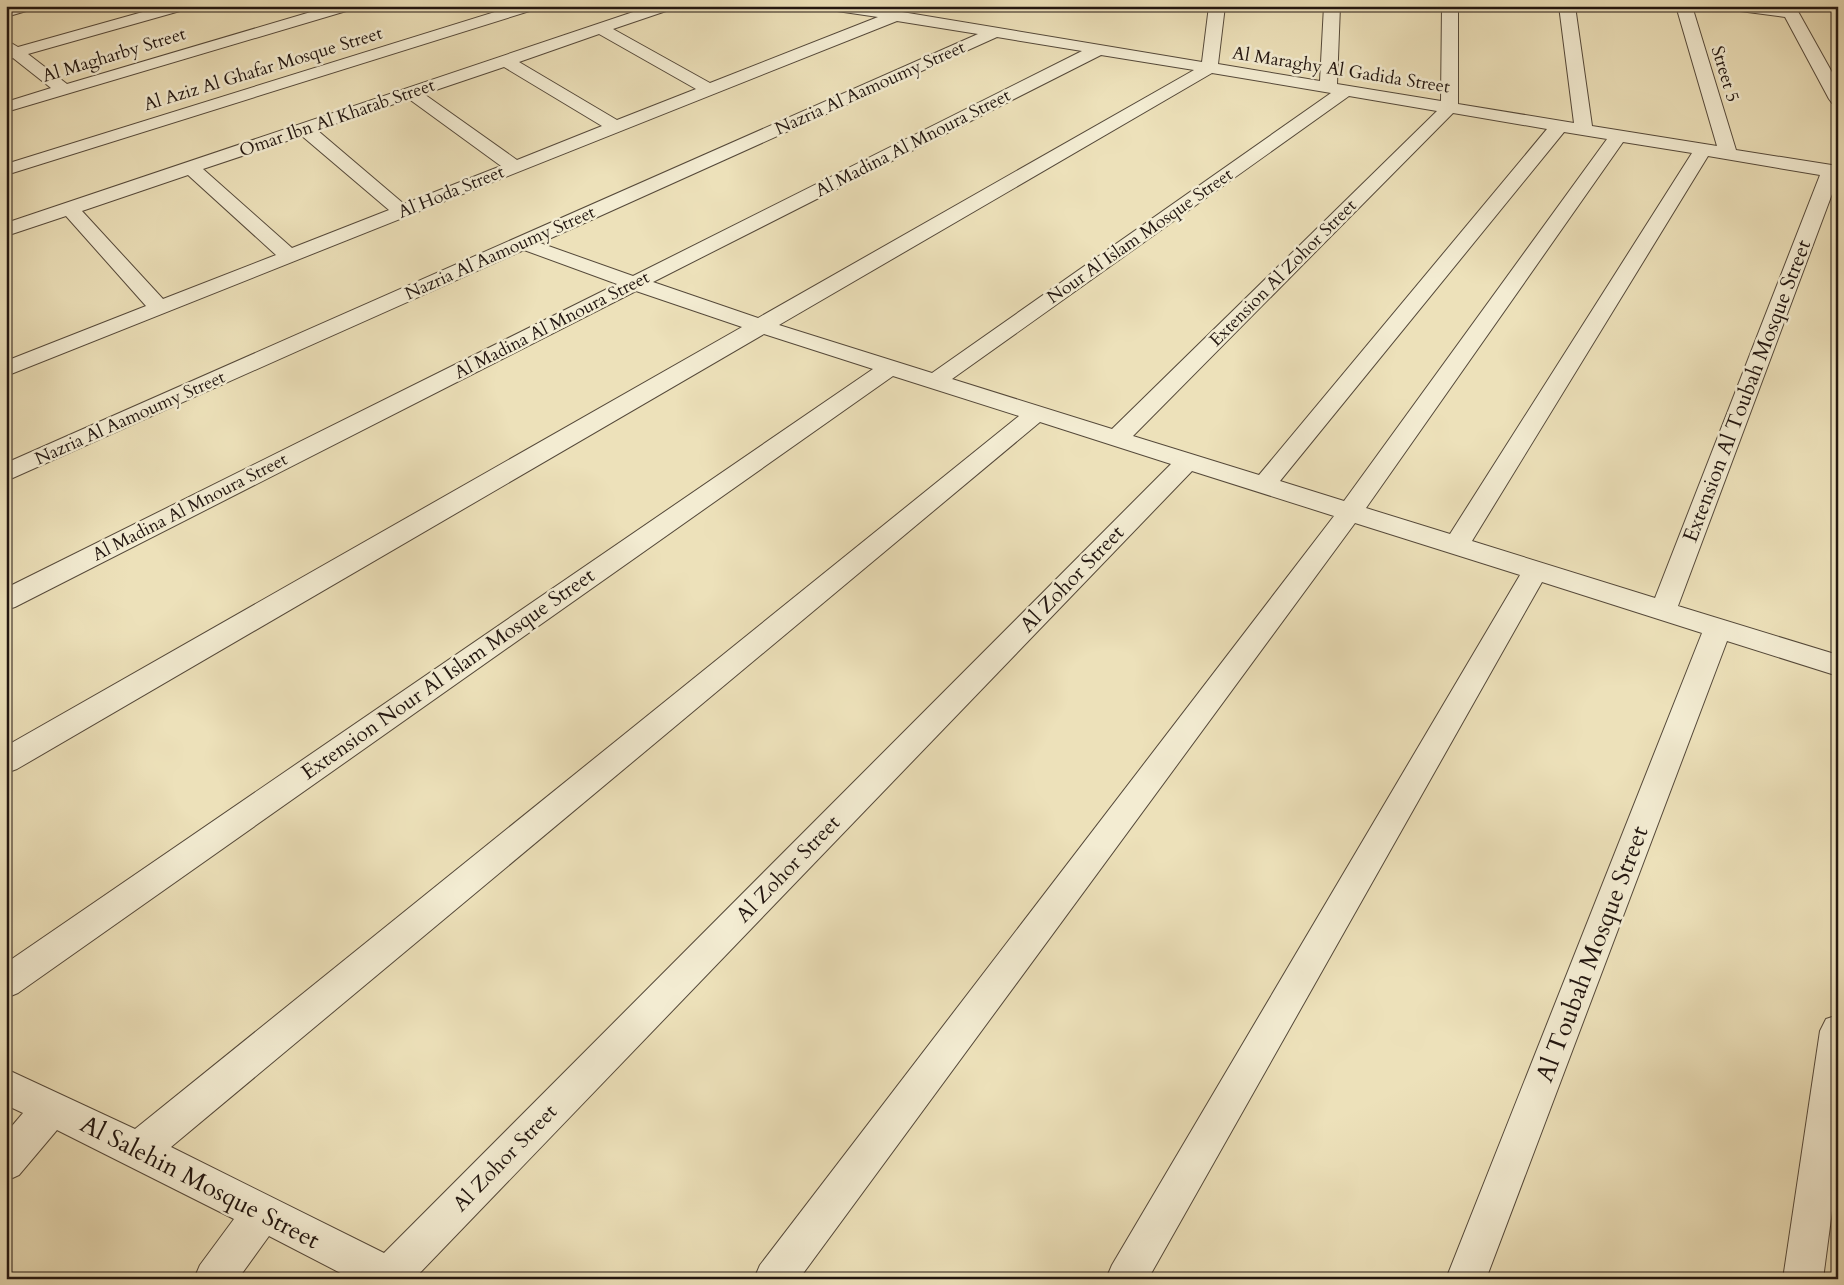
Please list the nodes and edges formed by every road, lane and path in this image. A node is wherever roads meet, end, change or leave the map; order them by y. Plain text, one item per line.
1 (28, 6) edge
2 (182, 6) edge
3 (348, 6) edge
4 (531, 6) edge
5 (667, 6) edge
6 (837, 6) edge
7 (1217, 6) edge
8 (1332, 6) edge
9 (1450, 6) edge
10 (1567, 6) edge
11 (1684, 6) edge
12 (1740, 6) edge
13 (315, 10) edge
14 (1789, 10) edge
15 (6, 12) edge
16 (896, 16) junction
17 (601, 29) junction
18 (994, 33) junction
19 (1097, 50) junction
20 (9, 51) edge
21 (506, 61) junction
22 (1209, 68) junction
23 (1336, 89) junction
24 (64, 90) junction
25 (710, 90) junction
26 (412, 93) junction
27 (1838, 98) edge
28 (6, 108) edge
29 (1449, 108) junction
30 (1559, 126) junction
31 (616, 127) junction
32 (305, 129) junction
33 (1584, 130) junction
34 (1618, 136) junction
35 (1703, 150) junction
36 (1728, 154) junction
37 (515, 167) junction
38 (191, 168) junction
39 (6, 170) edge
40 (1834, 171) edge
41 (70, 209) junction
42 (402, 212) junction
43 (6, 230) edge
44 (523, 243) junction
45 (289, 256) junction
46 (634, 283) junction
47 (159, 308) junction
48 (763, 327) junction
49 (8, 365) edge
50 (891, 367) junction
51 (935, 380) junction
52 (1037, 413) junction
53 (1117, 438) junction
54 (1188, 461) junction
55 (6, 473) edge
56 (1264, 485) junction
57 (1350, 512) junction
58 (1456, 546) junction
59 (1536, 570) junction
60 (6, 600) edge
61 (1663, 611) junction
62 (1718, 628) junction
63 (1838, 666) edge
64 (6, 761) edge
65 (6, 982) edge
66 (1838, 1031) edge
67 (6, 1086) edge
68 (52, 1108) junction
69 (138, 1150) junction
70 (6, 1162) edge
71 (262, 1213) junction
72 (391, 1278) edge
73 (214, 1279) edge
74 (774, 1279) edge
75 (1126, 1279) edge
76 (1466, 1279) edge
77 (1803, 1279) edge

1 - 15 street
2 - 20 street
3 - 13 street, Al Magharby Street
4 - 39 street, Al Aziz Al Ghafar Mosque Street
5 - 17 street, Omar Ibn Al Khatab Street
6 - 16 street, Al Maraghy Al Gadida Street
7 - 22 street
8 - 23 street
9 - 29 street
10 - 33 street
11 - 36 street, Street 5
12 - 14 street
13 - 24 street, Al Magharby Street
14 - 27 street
16 - 18 street, Al Maraghy Al Gadida Street
16 - 25 street, Al Hoda Street
17 - 21 street, Omar Ibn Al Khatab Street
17 - 25 street
18 - 19 street, Al Maraghy Al Gadida Street
18 - 44 street, Nazria Al Aamoumy Street
19 - 22 street, Al Maraghy Al Gadida Street
19 - 46 street, Al Madina Al Mnoura Street
20 - 24 street
21 - 26 street, Omar Ibn Al Khatab Street
21 - 31 street
22 - 23 street, Al Maraghy Al Gadida Street
22 - 48 street
23 - 29 street, Al Maraghy Al Gadida Street
23 - 51 street, Nour Al Islam Mosque Street
24 - 28 street, Al Magharby Street
25 - 31 street, Al Hoda Street
26 - 32 street, Omar Ibn Al Khatab Street
26 - 37 street
29 - 30 street, Al Maraghy Al Gadida Street
29 - 53 street, Extension Al Zohor Street
30 - 33 street, Al Maraghy Al Gadida Street
30 - 56 street
31 - 37 street, Al Hoda Street
32 - 38 street, Omar Ibn Al Khatab Street
32 - 42 street
33 - 34 street, Al Maraghy Al Gadida Street
34 - 35 street, Al Maraghy Al Gadida Street
34 - 57 street
35 - 36 street, Al Maraghy Al Gadida Street
35 - 58 street
36 - 40 street, Al Maraghy Al Gadida Street
37 - 42 street, Al Hoda Street
38 - 41 street, Omar Ibn Al Khatab Street
38 - 45 street
40 - 61 street, Extension Al Toubah Mosque Street
41 - 43 street, Omar Ibn Al Khatab Street
41 - 47 street
42 - 45 street, Al Hoda Street
44 - 46 street
44 - 55 street, Nazria Al Aamoumy Street
45 - 47 street, Al Hoda Street
46 - 48 street
46 - 60 street, Al Madina Al Mnoura Street
47 - 49 street, Al Hoda Street
48 - 50 street
48 - 64 street
50 - 51 street
50 - 65 street, Extension Nour Al Islam Mosque Street
51 - 52 street
52 - 53 street
52 - 69 street
53 - 54 street
54 - 56 street
54 - 72 street, Al Zohor Street
56 - 57 street
57 - 58 street
57 - 74 street
58 - 59 street
59 - 61 street
59 - 75 street
61 - 62 street
62 - 63 street
62 - 76 street, Al Toubah Mosque Street
66 - 77 street
67 - 68 street, Al Salehin Mosque Street
68 - 69 street, Al Salehin Mosque Street
68 - 70 street
69 - 71 street, Al Salehin Mosque Street
71 - 72 street, Al Salehin Mosque Street
71 - 73 street

